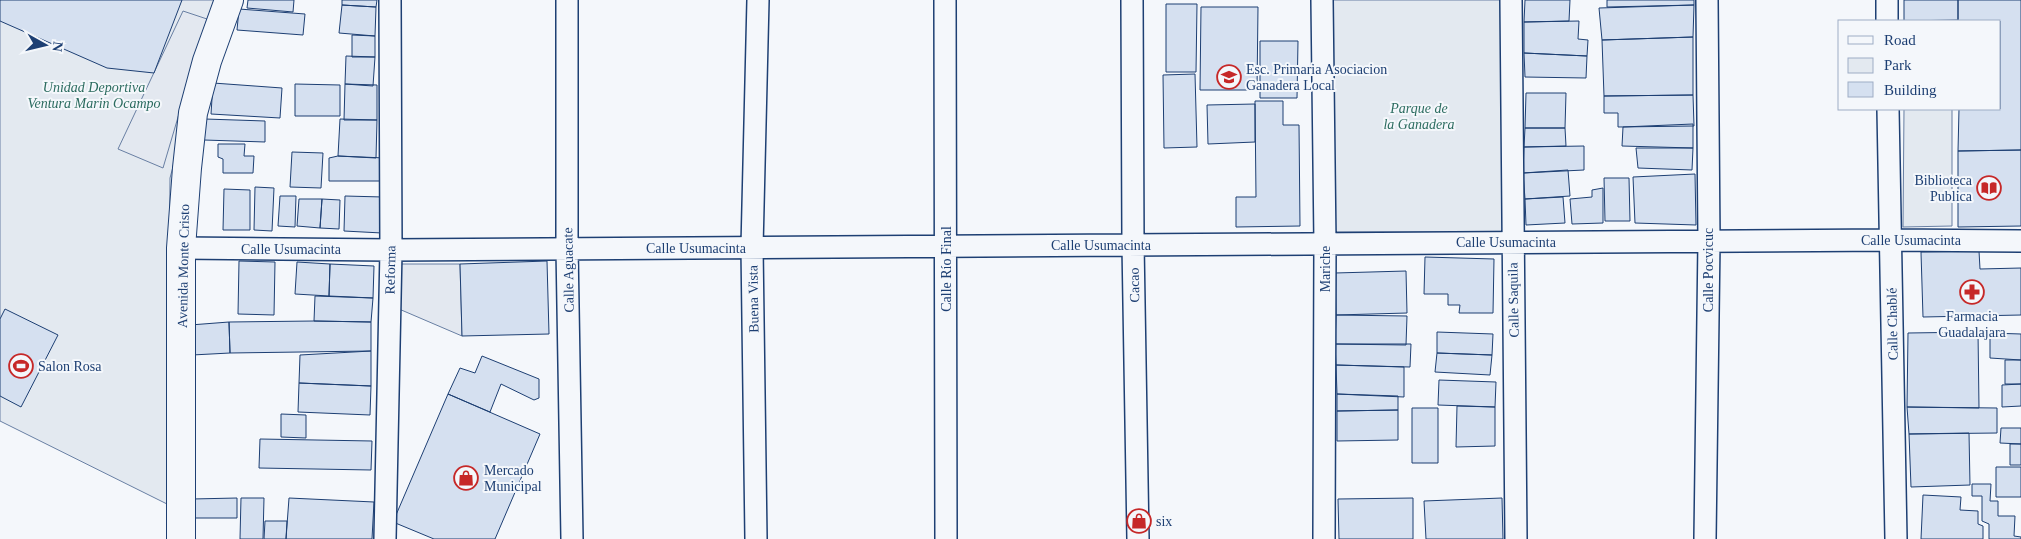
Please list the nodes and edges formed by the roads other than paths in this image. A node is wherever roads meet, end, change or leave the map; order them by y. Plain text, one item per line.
1 (228, 0) edge
2 (390, 0) edge
3 (568, 0) edge
4 (758, 0) edge
5 (946, 0) edge
6 (1132, 0) edge
7 (1322, 0) edge
8 (1511, 0) edge
9 (1707, 0) edge
10 (1887, 0) edge
11 (1887, 20) edge
12 (1888, 110) edge
13 (1890, 240) junction
14 (2021, 240) edge
15 (1708, 241) junction
16 (1512, 242) junction
17 (1325, 243) junction
18 (1133, 244) junction
19 (946, 246) junction
20 (752, 247) junction
21 (181, 248) junction
22 (567, 248) junction
23 (391, 250) junction
24 (181, 539) edge
25 (385, 539) edge
26 (572, 539) edge
27 (756, 539) edge
28 (946, 539) edge
29 (1138, 539) edge
30 (1324, 539) edge
31 (1516, 539) edge
32 (1705, 539) edge
33 (1896, 539) edge

1 - 21 main road, Avenida Monte Cristo
2 - 23 street, Reforma
3 - 22 street, Calle Aguacate
4 - 20 street, Buena Vista
5 - 19 street, Calle Río Final
6 - 18 street, Cacao
7 - 17 street, Mariche
8 - 16 street, Calle Saquila
9 - 15 street, Calle Pocvicuc
10 - 11 street
12 - 13 street, Calle Chablé
13 - 14 street, Calle Usumacinta
13 - 15 street, Calle Usumacinta
13 - 33 street, Calle Chablé
15 - 16 street, Calle Usumacinta
15 - 32 street, Calle Pocvicuc
16 - 17 street, Calle Usumacinta
16 - 31 street, Calle Saquila
17 - 18 street, Calle Usumacinta
17 - 30 street, Mariche
18 - 19 street, Calle Usumacinta
18 - 29 street, Cacao
19 - 20 street, Calle Usumacinta
19 - 28 street, Calle Río Final
20 - 22 street, Calle Usumacinta
20 - 27 street, Buena Vista
21 - 23 street, Calle Usumacinta
21 - 24 main road, Avenida Monte Cristo
22 - 23 street, Calle Usumacinta
22 - 26 street, Calle Aguacate
23 - 25 street, Reforma

